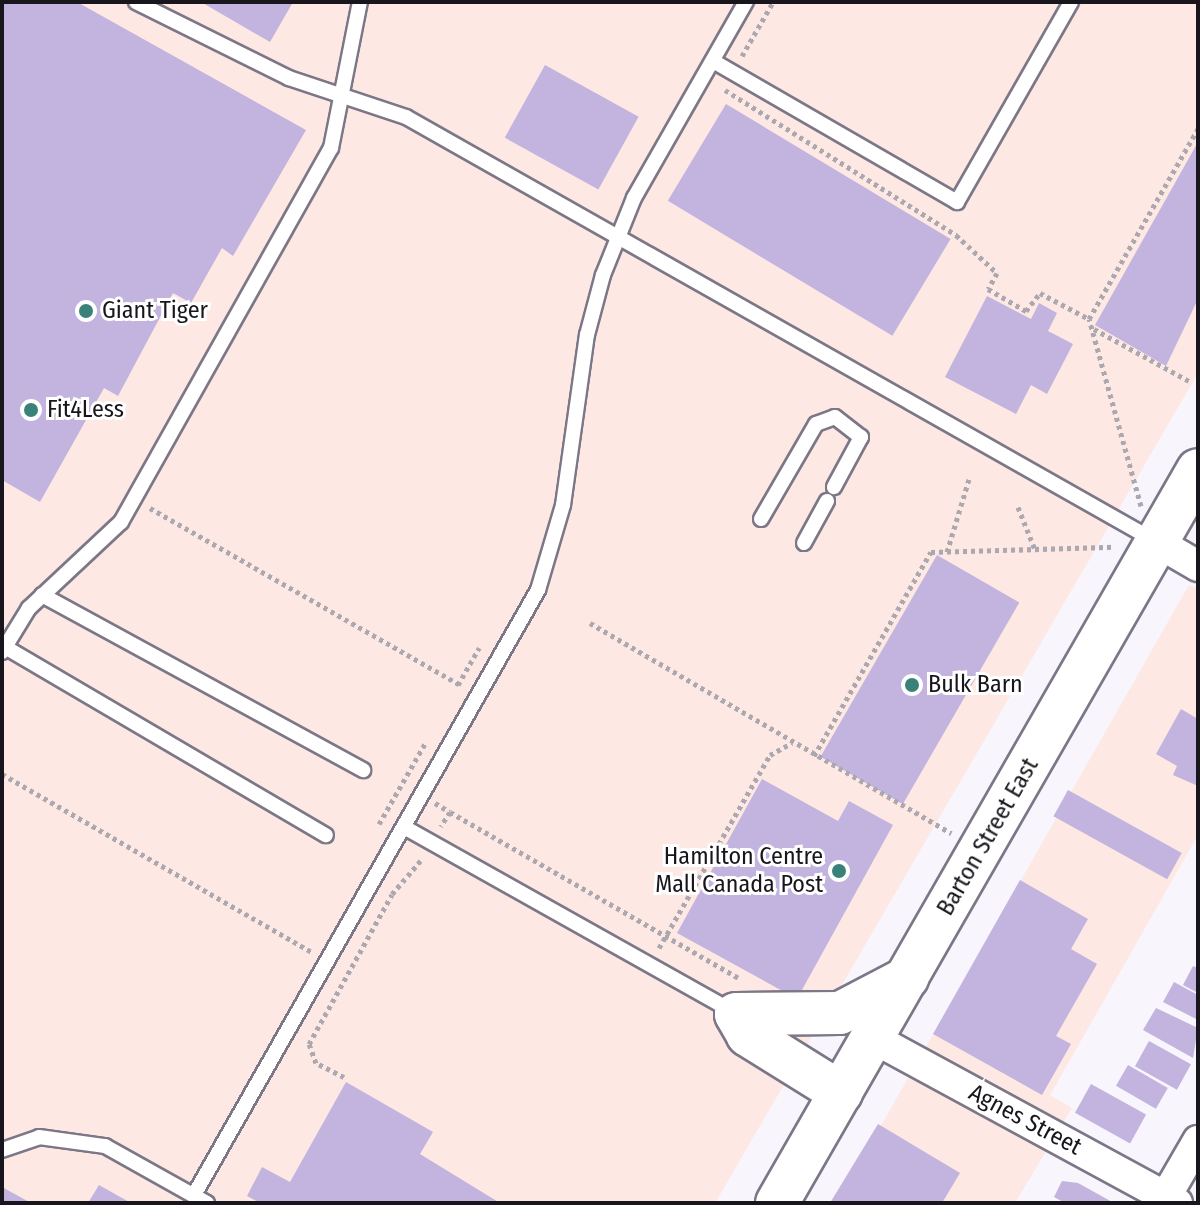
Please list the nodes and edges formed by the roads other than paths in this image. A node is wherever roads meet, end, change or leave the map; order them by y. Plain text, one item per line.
1 (136, 2) edge
2 (360, 2) edge
3 (746, 2) edge
4 (1071, 2) edge
5 (713, 61) junction
6 (338, 95) junction
7 (617, 237) junction
8 (1198, 470) edge
9 (834, 487) dead end
10 (827, 501) dead end
11 (761, 519) dead end
12 (1157, 542) junction
13 (804, 543) dead end
14 (1198, 566) edge
15 (42, 595) junction
16 (3, 650) edge
17 (363, 770) dead end
18 (404, 827) junction
19 (326, 835) dead end
20 (907, 978) junction
21 (745, 1001) junction
22 (873, 1038) junction
23 (841, 1093) junction
24 (1198, 1141) edge
25 (2, 1150) edge
26 (201, 1199) edge
27 (1168, 1201) edge
28 (777, 1203) edge

1 - 6 lane
2 - 6 lane
3 - 5 lane
4 - 5 lane
5 - 7 lane
6 - 7 lane
6 - 15 lane
7 - 12 lane
7 - 18 lane
8 - 12 main road, Barton Street East
9 - 11 lane
10 - 13 lane
12 - 14 street
12 - 20 main road, Barton Street East
15 - 16 lane
15 - 17 lane
16 - 19 lane
18 - 21 lane
18 - 26 lane
20 - 21 main road
20 - 22 main road, Barton Street East
21 - 23 main road
22 - 23 main road, Barton Street East
22 - 27 street, Agnes Street
23 - 28 main road, Barton Street East
24 - 27 street
25 - 26 lane

